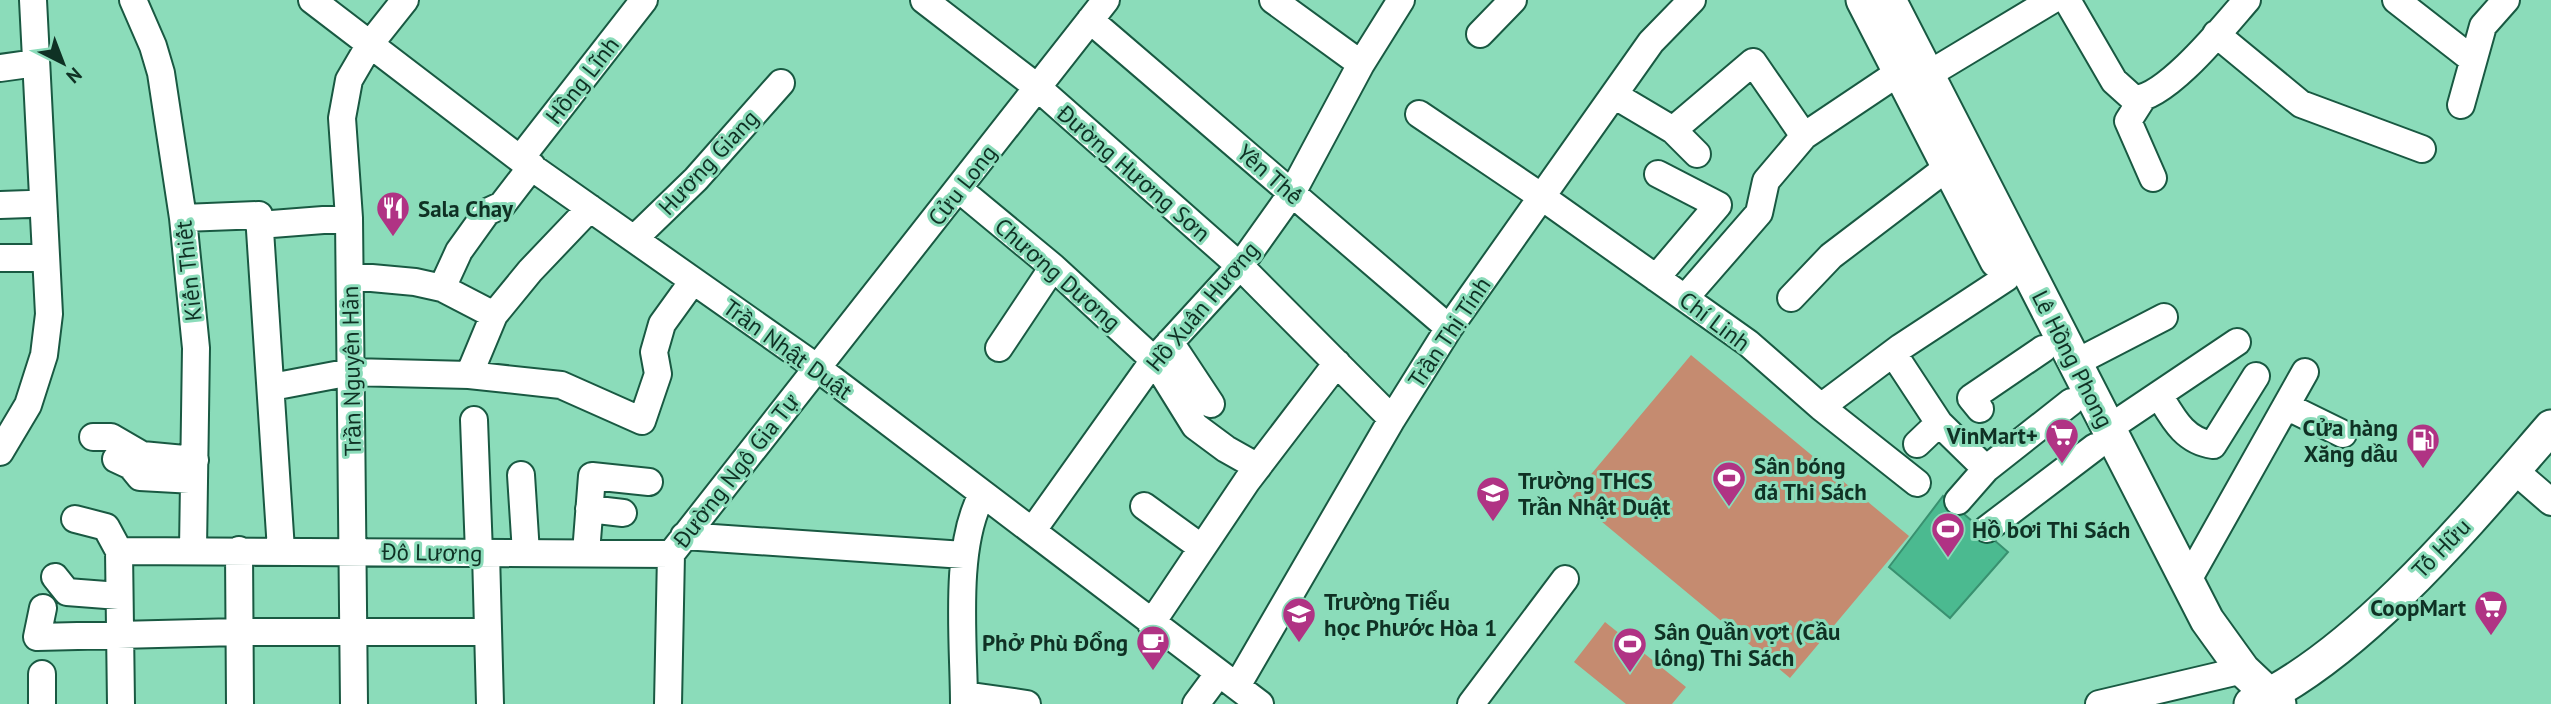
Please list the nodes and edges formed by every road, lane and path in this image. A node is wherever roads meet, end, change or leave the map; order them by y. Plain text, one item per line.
1 (21, 0) edge
2 (33, 0) edge
3 (133, 0) edge
4 (312, 0) edge
5 (405, 0) edge
6 (644, 0) edge
7 (924, 0) edge
8 (1273, 0) edge
9 (1401, 0) edge
10 (1513, 0) edge
11 (1692, 0) edge
12 (1863, 0) edge
13 (1888, 0) edge
14 (2052, 0) edge
15 (2067, 0) edge
16 (2247, 0) edge
17 (2396, 0) edge
18 (2505, 0) edge
19 (1098, 10) edge
20 (1480, 34) dead end
21 (2216, 34) junction
22 (370, 44) junction
23 (2473, 60) junction
24 (1361, 64) junction
25 (19, 65) edge
26 (1915, 72) junction
27 (781, 83) dead end
28 (1037, 87) junction
29 (1614, 95) junction
30 (2142, 99) junction
31 (2461, 105) dead end
32 (1419, 114) dead end
33 (1673, 130) junction
34 (1804, 136) junction
35 (2422, 149) dead end
36 (1697, 154) dead end
37 (526, 162) junction
38 (1948, 167) junction
39 (1658, 174) dead end
40 (2153, 178) dead end
41 (960, 190) junction
42 (1292, 193) junction
43 (1542, 197) junction
44 (29, 204) junction
45 (0, 205) edge
46 (590, 208) junction
47 (183, 218) junction
48 (349, 218) junction
49 (259, 225) junction
50 (634, 239) junction
51 (0, 258) edge
52 (32, 258) junction
53 (1240, 266) junction
54 (1053, 267) junction
55 (350, 276) junction
56 (1656, 278) junction
57 (2006, 278) junction
58 (693, 281) junction
59 (442, 288) junction
60 (1685, 298) junction
61 (1791, 298) dead end
62 (494, 315) junction
63 (2164, 317) dead end
64 (1449, 328) junction
65 (2237, 342) dead end
66 (999, 348) dead end
67 (2043, 349) junction
68 (1162, 351) junction
69 (1894, 353) junction
70 (1337, 363) junction
71 (2075, 363) junction
72 (816, 367) junction
73 (351, 372) junction
74 (2305, 372) dead end
75 (469, 375) junction
76 (2256, 376) dead end
77 (272, 387) junction
78 (2159, 395) junction
79 (2071, 402) junction
80 (1211, 404) dead end
81 (2286, 406) junction
82 (1821, 407) junction
83 (1980, 409) dead end
84 (1392, 419) junction
85 (474, 420) dead end
86 (0, 421) edge
87 (1939, 424) junction
88 (2551, 427) edge
89 (2343, 434) dead end
90 (93, 437) dead end
91 (2102, 437) junction
92 (1917, 444) dead end
93 (0, 452) edge
94 (116, 459) dead end
95 (1258, 467) junction
96 (1986, 469) junction
97 (195, 470) junction
98 (2514, 470) junction
99 (521, 475) dead end
100 (649, 482) dead end
101 (1917, 483) dead end
102 (982, 495) junction
103 (1958, 501) dead end
104 (2551, 502) edge
105 (1144, 506) dead end
106 (589, 509) junction
107 (623, 513) dead end
108 (75, 519) dead end
109 (1987, 528) dead end
110 (1033, 530) junction
111 (678, 545) junction
112 (1202, 548) junction
113 (193, 549) junction
114 (239, 550) junction
115 (281, 550) junction
116 (119, 551) junction
117 (352, 551) junction
118 (482, 553) junction
119 (526, 553) junction
120 (586, 553) junction
121 (964, 555) junction
122 (55, 577) dead end
123 (1565, 579) dead end
124 (2188, 582) junction
125 (120, 596) junction
126 (43, 608) dead end
127 (1151, 624) junction
128 (239, 632) junction
129 (487, 632) junction
130 (353, 633) junction
131 (120, 636) junction
132 (42, 674) dead end
133 (2231, 674) junction
134 (1228, 680) junction
135 (964, 699) edge
136 (2131, 701) edge
137 (2261, 702) edge
138 (42, 704) edge
139 (121, 704) edge
140 (240, 704) edge
141 (354, 704) edge
142 (491, 704) edge
143 (668, 704) edge
144 (1027, 704) edge
145 (1196, 704) edge
146 (1260, 704) edge
147 (1471, 704) edge
148 (2099, 704) edge

1 - 25 street
2 - 25 street
3 - 47 street, Kiến Thiết
4 - 22 street, Trần Nhật Duật
5 - 22 street, Trần Nguyên Hãn
6 - 37 street, Hồng Lĩnh
7 - 28 street, Đường Hương Sơn
8 - 24 street
9 - 24 street, Hồ Xuân Hương
10 - 20 street
11 - 29 street, Trần Thị Tính
12 - 26 main road, Lê Hồng Phong
13 - 26 main road, Lê Hồng Phong
14 - 26 street
15 - 30 street
16 - 21 street
17 - 23 street
18 - 23 street
19 - 28 street, Cửu Long
19 - 42 street, Yên Thế
21 - 30 street
21 - 35 street
22 - 37 street, Trần Nhật Duật
22 - 48 street, Trần Nguyên Hãn
23 - 31 street
24 - 42 street, Hồ Xuân Hương
25 - 44 street
25 - 93 street
26 - 34 street
26 - 38 main road, Lê Hồng Phong
26 - 71 main road, Lê Hồng Phong
27 - 50 street, Hương Giang
28 - 41 street, Cửu Long
28 - 53 street, Đường Hương Sơn
29 - 33 street
29 - 43 street, Trần Thị Tính
30 - 40 street
32 - 43 street, Chí Linh
33 - 34 street
33 - 36 street
34 - 60 street
37 - 46 street, Trần Nhật Duật
37 - 59 street, Hồng Lĩnh
38 - 57 main road, Lê Hồng Phong
38 - 61 street
39 - 56 street
41 - 54 street, Chương Dương
41 - 72 street, Cửu Long
42 - 53 street, Hồ Xuân Hương
42 - 64 street, Yên Thế
43 - 56 street, Chí Linh
43 - 64 street, Trần Thị Tính
44 - 45 street
44 - 52 street
46 - 50 street, Trần Nhật Duật
46 - 62 street
47 - 49 street
47 - 97 street, Kiến Thiết
48 - 49 street
48 - 55 street, Trần Nguyên Hãn
49 - 77 street
50 - 58 street, Trần Nhật Duật
51 - 52 street
52 - 86 street
53 - 68 street, Hồ Xuân Hương
53 - 70 street, Đường Hương Sơn
54 - 66 street
54 - 68 street, Chương Dương
55 - 59 street
55 - 73 street, Trần Nguyên Hãn
56 - 60 street, Chí Linh
57 - 67 main road, Lê Hồng Phong
57 - 69 street
58 - 72 street, Trần Nhật Duật
58 - 75 street
59 - 62 street
60 - 82 street, Chí Linh
62 - 75 street
63 - 71 street
64 - 84 street, Trần Thị Tính
65 - 78 street
67 - 79 main road, Lê Hồng Phong
67 - 83 street
68 - 80 street
68 - 95 street
68 - 110 street, Hồ Xuân Hương
69 - 82 street
69 - 87 street
70 - 84 street, Đường Hương Sơn
70 - 95 street
71 - 91 main road, Lê Hồng Phong
72 - 102 street, Trần Nhật Duật
72 - 111 street, Đường Ngô Gia Tự
73 - 75 street
73 - 77 street
73 - 117 street, Trần Nguyên Hãn
74 - 81 street
76 - 78 street
77 - 115 street
78 - 91 street
79 - 91 main road, Lê Hồng Phong
79 - 96 street
81 - 89 street
81 - 124 street
82 - 101 street, Chí Linh
84 - 134 street, Trần Thị Tính
85 - 118 street
87 - 92 street
87 - 96 street
88 - 98 main road, Tố Hữu
90 - 97 street
91 - 109 street
91 - 124 main road, Lê Hồng Phong
91 - 133 main road, Lê Hồng Phong
94 - 97 street
95 - 112 street
96 - 103 street
97 - 113 street, Kiến Thiết
98 - 104 street
98 - 137 main road, Tố Hữu
99 - 119 street
100 - 106 street
102 - 110 street, Trần Nhật Duật
102 - 121 street
105 - 112 street
106 - 107 street
106 - 120 street
108 - 116 street
110 - 127 street, Trần Nhật Duật
111 - 120 street, Đô Lương
111 - 121 street, Đô Lương
111 - 143 street, Đường Ngô Gia Tự
112 - 127 street
113 - 114 street, Đô Lương
113 - 116 street, Đô Lương
114 - 115 street, Đô Lương
114 - 128 street
115 - 117 street, Đô Lương
116 - 125 street
117 - 118 street, Đô Lương
117 - 130 street, Trần Nguyên Hãn
118 - 119 street, Đô Lương
118 - 129 street
119 - 120 street, Đô Lương
121 - 135 street
122 - 125 street
123 - 147 street
124 - 133 main road, Lê Hồng Phong
125 - 131 street
126 - 131 street
127 - 134 street, Trần Nhật Duật
128 - 130 street
128 - 131 street
128 - 140 street
129 - 130 street
129 - 142 street
130 - 141 street, Trần Nguyên Hãn
131 - 139 street
132 - 138 street
133 - 136 street
133 - 137 main road, Lê Hồng Phong
134 - 145 street, Trần Thị Tính
134 - 146 street, Trần Nhật Duật
135 - 144 street
136 - 148 street

